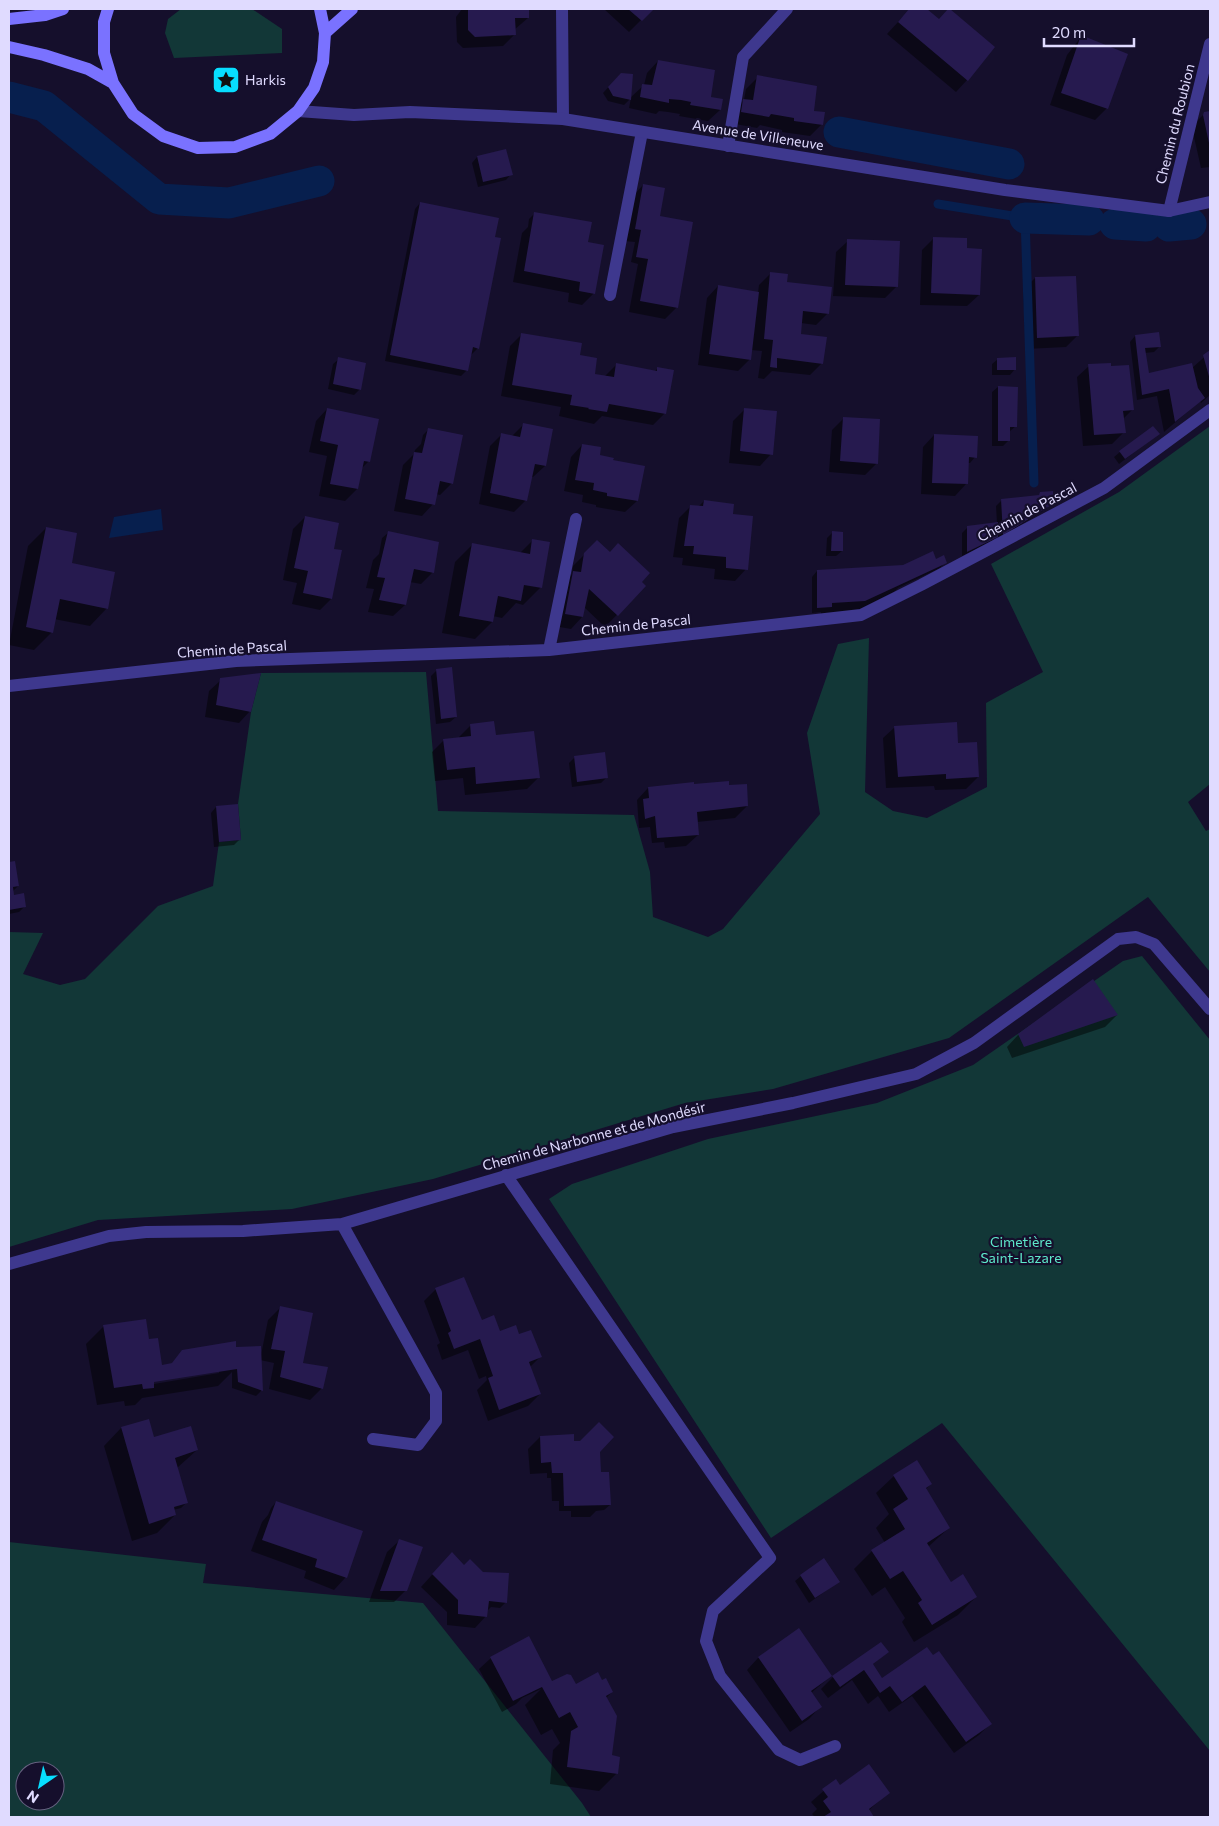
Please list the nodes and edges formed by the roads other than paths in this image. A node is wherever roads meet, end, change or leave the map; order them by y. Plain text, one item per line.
1 (63, 9) edge
2 (108, 9) edge
3 (320, 9) edge
4 (352, 9) edge
5 (562, 9) edge
6 (787, 9) edge
7 (9, 18) edge
8 (325, 34) junction
9 (1210, 44) edge
10 (9, 47) edge
11 (113, 83) junction
12 (298, 111) junction
13 (563, 119) junction
14 (642, 132) junction
15 (728, 146) junction
16 (1210, 202) edge
17 (1169, 211) junction
18 (610, 295) dead end
19 (1210, 410) edge
20 (576, 519) dead end
21 (549, 650) junction
22 (9, 686) edge
23 (1210, 1009) edge
24 (506, 1175) junction
25 (342, 1224) junction
26 (9, 1264) edge
27 (374, 1439) dead end
28 (835, 1746) dead end

1 - 7 main road
2 - 11 main road
3 - 8 main road
4 - 8 main road
5 - 13 street
6 - 15 street
8 - 12 main road
9 - 17 street, Chemin du Roubion
10 - 11 main road
11 - 12 main road
12 - 13 street, Avenue de Villeneuve
13 - 14 street, Avenue de Villeneuve
14 - 15 street, Avenue de Villeneuve
14 - 18 street
15 - 17 street, Avenue de Villeneuve
16 - 17 street, Avenue de Villeneuve
19 - 21 street, Chemin de Pascal
20 - 21 street
21 - 22 street, Chemin de Pascal
23 - 24 street, Chemin de Narbonne et de Mondésir
24 - 25 street, Chemin de Narbonne et de Mondésir
24 - 28 street
25 - 26 street, Chemin de Narbonne et de Mondésir
25 - 27 street

